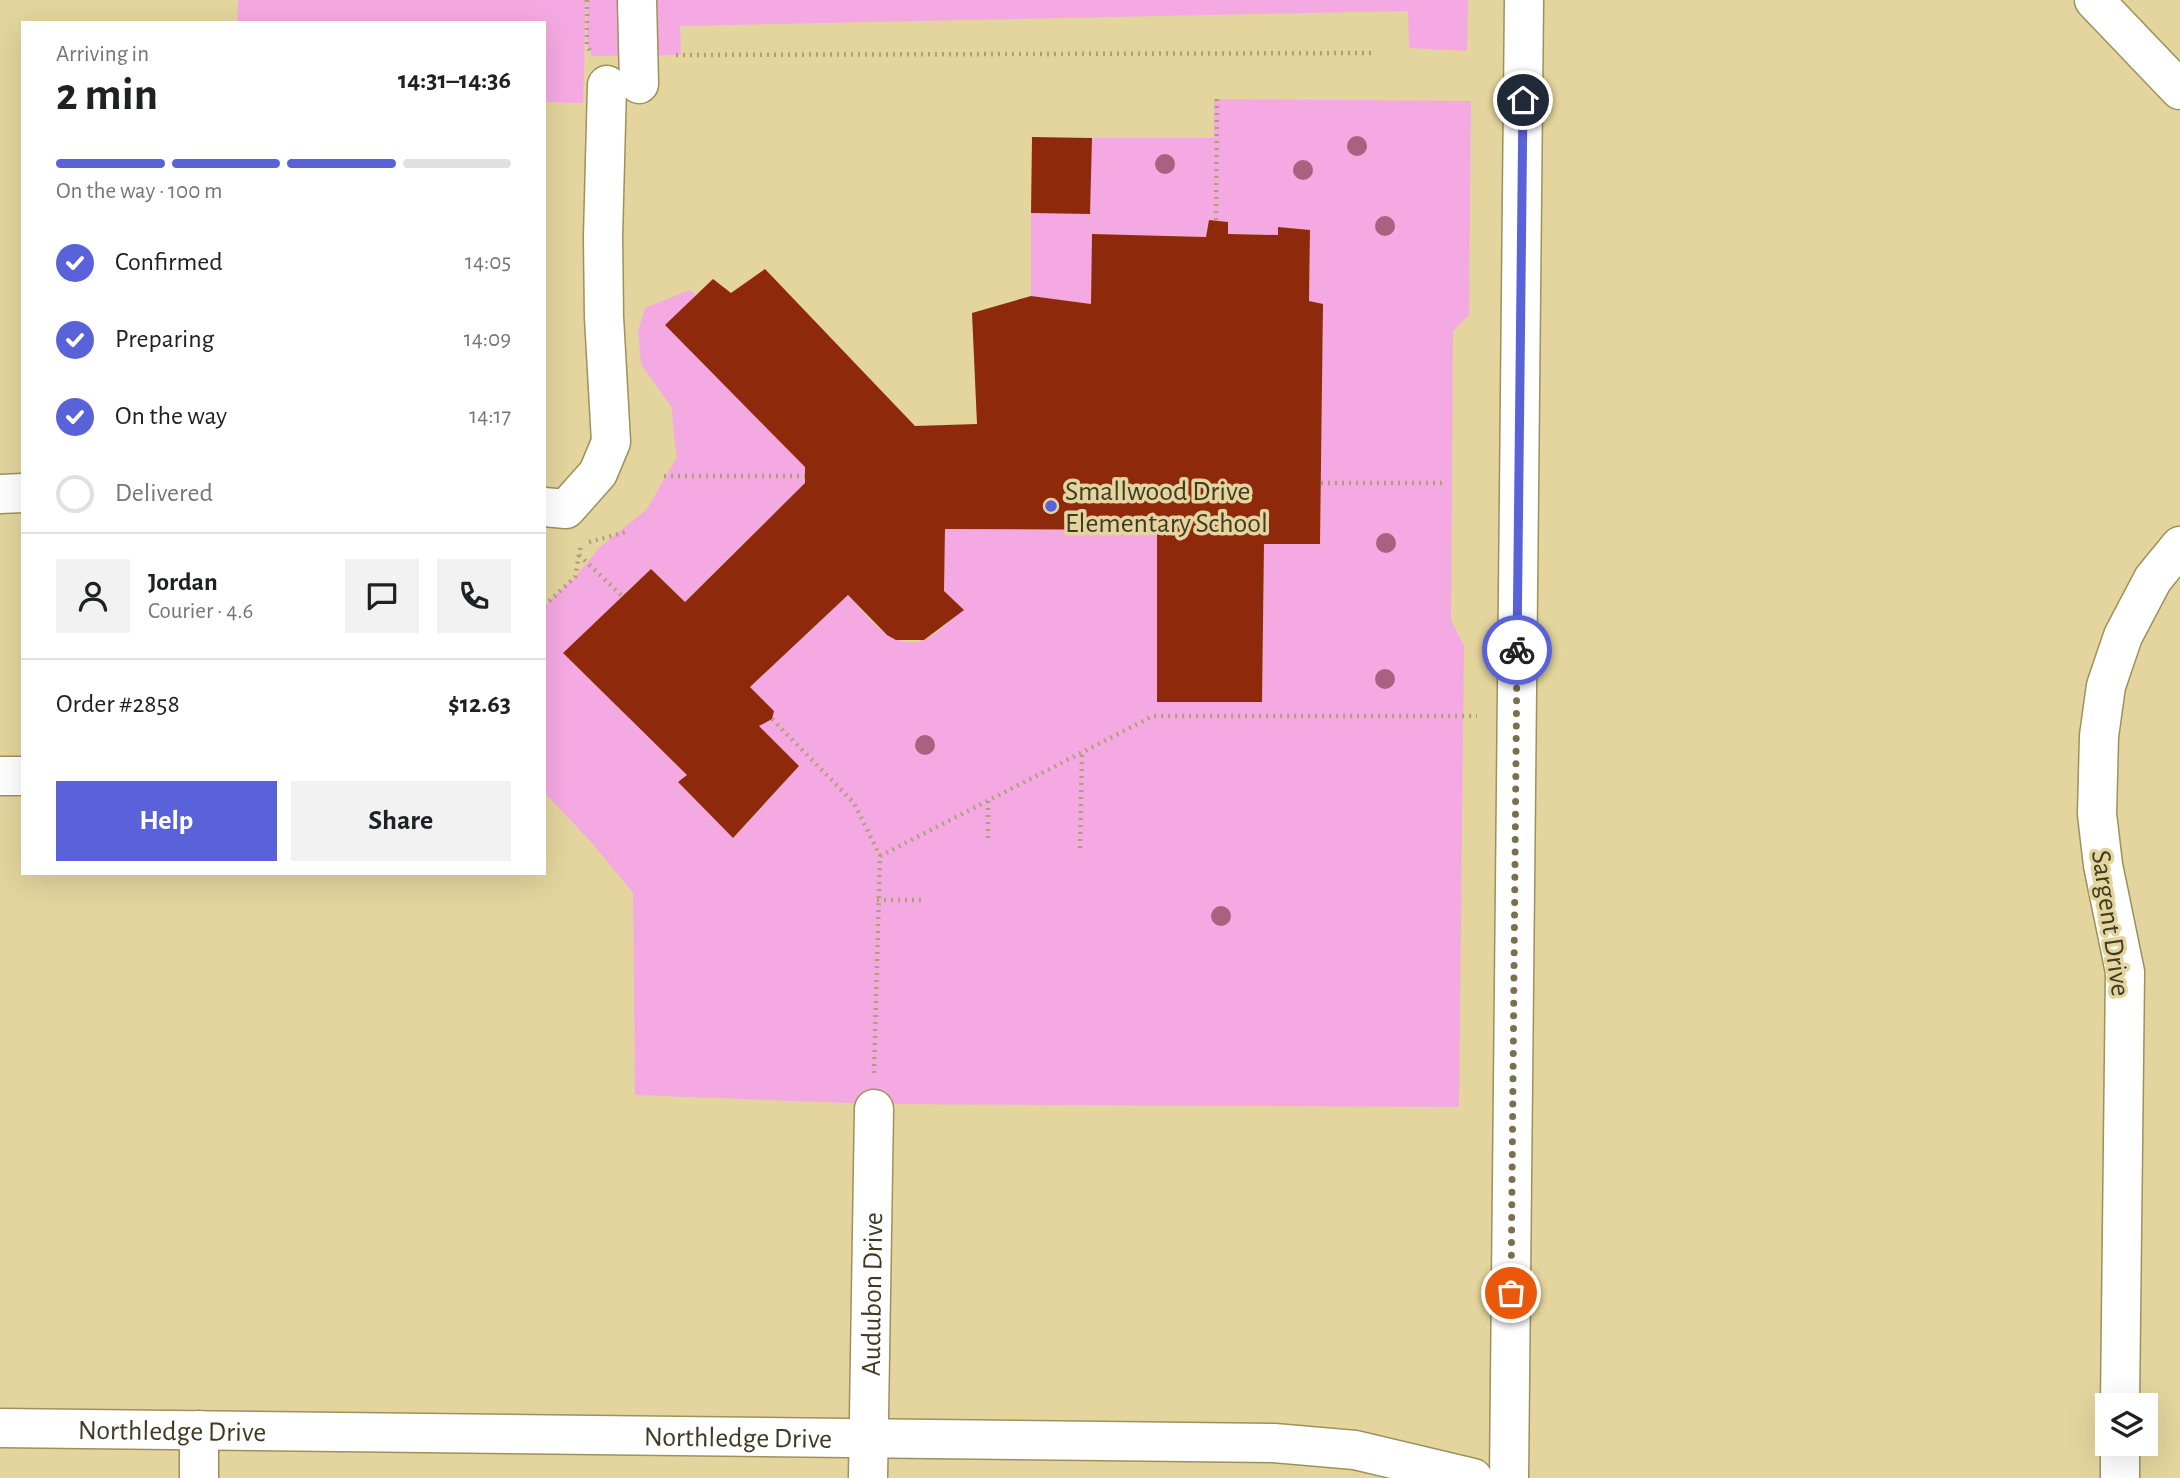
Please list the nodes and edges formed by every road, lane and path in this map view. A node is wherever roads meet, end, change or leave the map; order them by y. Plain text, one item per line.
1 (587, 0) edge
2 (637, 0) edge
3 (1524, 0) edge
4 (2094, 0) edge
5 (1375, 53) dead end
6 (628, 75) junction
7 (2180, 90) edge
8 (1217, 95) dead end
9 (1216, 220) dead end
10 (664, 476) dead end
11 (805, 476) dead end
12 (1321, 484) dead end
13 (1447, 484) dead end
14 (21, 493) edge
15 (0, 494) edge
16 (555, 508) edge
17 (626, 532) dead end
18 (2180, 546) edge
19 (578, 554) junction
20 (622, 596) dead end
21 (546, 604) edge
22 (1517, 716) junction
23 (772, 719) dead end
24 (1082, 752) junction
25 (0, 776) edge
26 (21, 776) edge
27 (988, 801) junction
28 (988, 842) dead end
29 (1080, 848) dead end
30 (880, 856) junction
31 (877, 900) junction
32 (926, 900) dead end
33 (874, 1109) joint
34 (2120, 1393) edge
35 (0, 1428) edge
36 (199, 1430) junction
37 (868, 1437) junction
38 (2120, 1456) edge
39 (199, 1478) edge
40 (868, 1478) edge
41 (1473, 1478) edge
42 (1509, 1478) edge
43 (2120, 1478) edge

1 - 6 path
2 - 6 street
3 - 22 street
4 - 7 street
5 - 6 path
6 - 16 street
8 - 9 path
10 - 11 path
12 - 13 path
14 - 15 street
17 - 19 path
18 - 34 street, Sargent Drive
19 - 20 path
19 - 21 path
22 - 24 path
22 - 42 street
23 - 30 path
24 - 27 path
24 - 29 path
25 - 26 street
27 - 28 path
27 - 30 path
30 - 31 path
31 - 32 path
31 - 33 path
33 - 37 street, Audubon Drive
35 - 36 street, Northledge Drive
36 - 37 street, Northledge Drive
36 - 39 street
37 - 40 street, Audubon Drive
37 - 41 street, Northledge Drive
38 - 43 street

